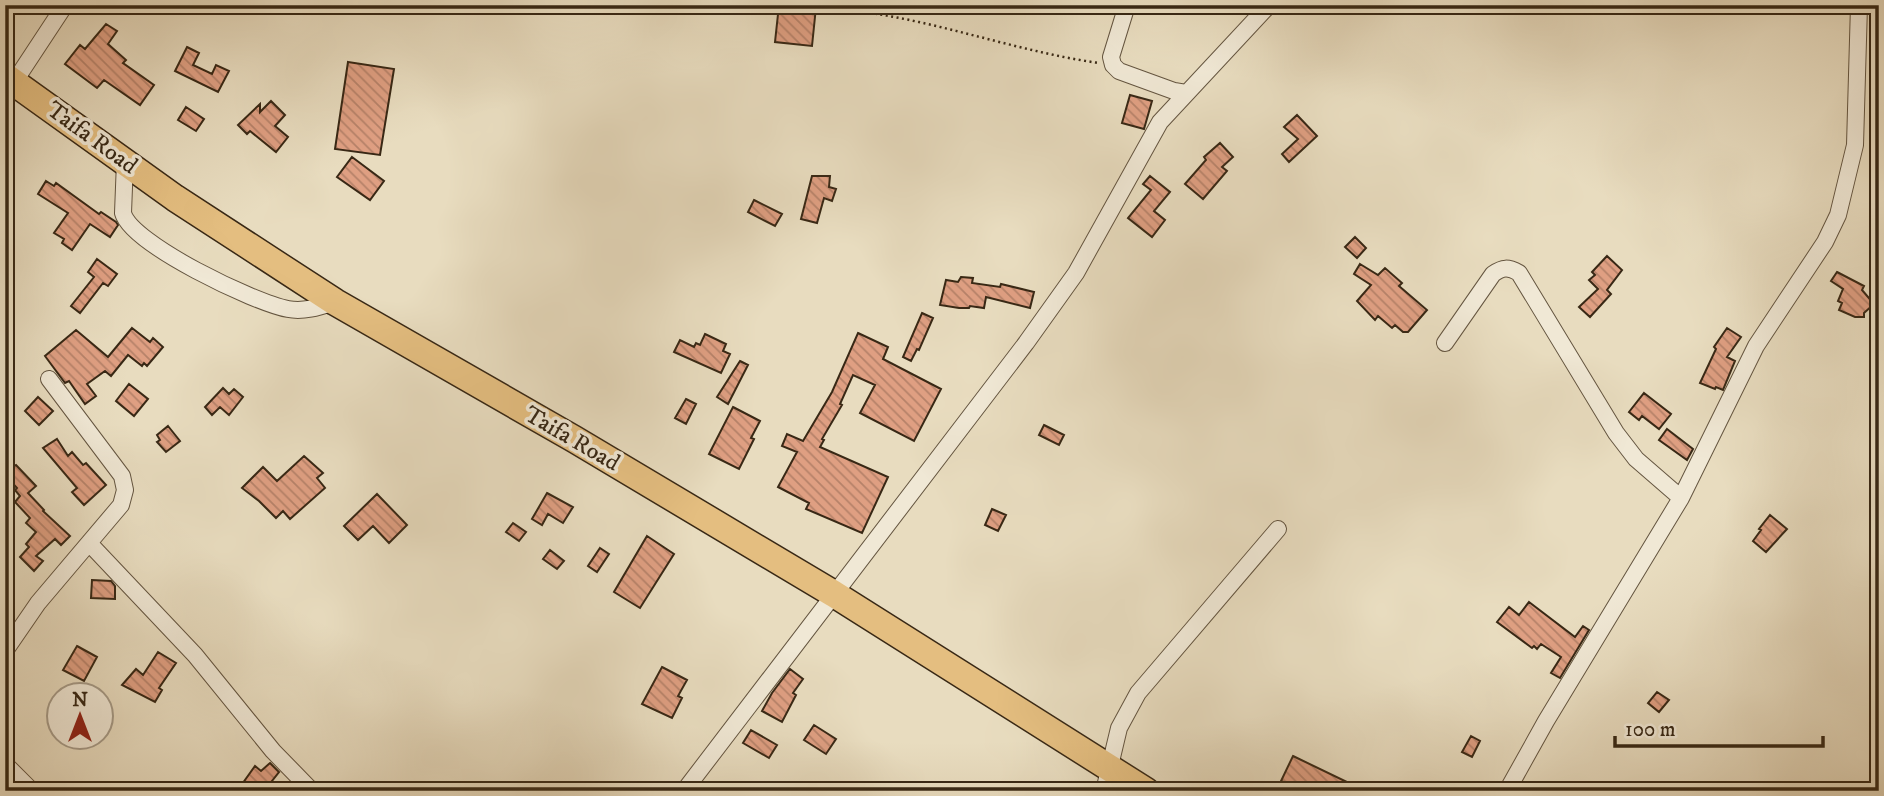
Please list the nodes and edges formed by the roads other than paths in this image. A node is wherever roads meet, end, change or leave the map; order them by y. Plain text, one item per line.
1 (65, 5) edge
2 (1127, 5) edge
3 (1269, 5) edge
4 (1859, 5) edge
5 (9, 85) edge
6 (1186, 93) junction
7 (125, 161) junction
8 (335, 302) junction
9 (1445, 343) dead end
10 (49, 379) dead end
11 (1681, 498) junction
12 (1278, 529) dead end
13 (89, 543) junction
14 (834, 594) junction
15 (5, 651) edge
16 (5, 764) edge
17 (1106, 780) edge
18 (32, 791) edge
19 (312, 791) edge
20 (684, 791) edge
21 (1146, 791) edge
22 (1507, 791) edge

1 - 5 street
2 - 6 street
3 - 6 street
4 - 11 street
5 - 7 highway, Taifa Road
6 - 14 street
7 - 8 highway, Taifa Road
7 - 8 street
8 - 14 highway, Taifa Road
9 - 11 street
10 - 13 street
11 - 22 street
12 - 17 street
13 - 15 street
13 - 19 street
14 - 17 highway, Taifa Road
14 - 20 street
16 - 18 street
17 - 21 highway, Taifa Road

